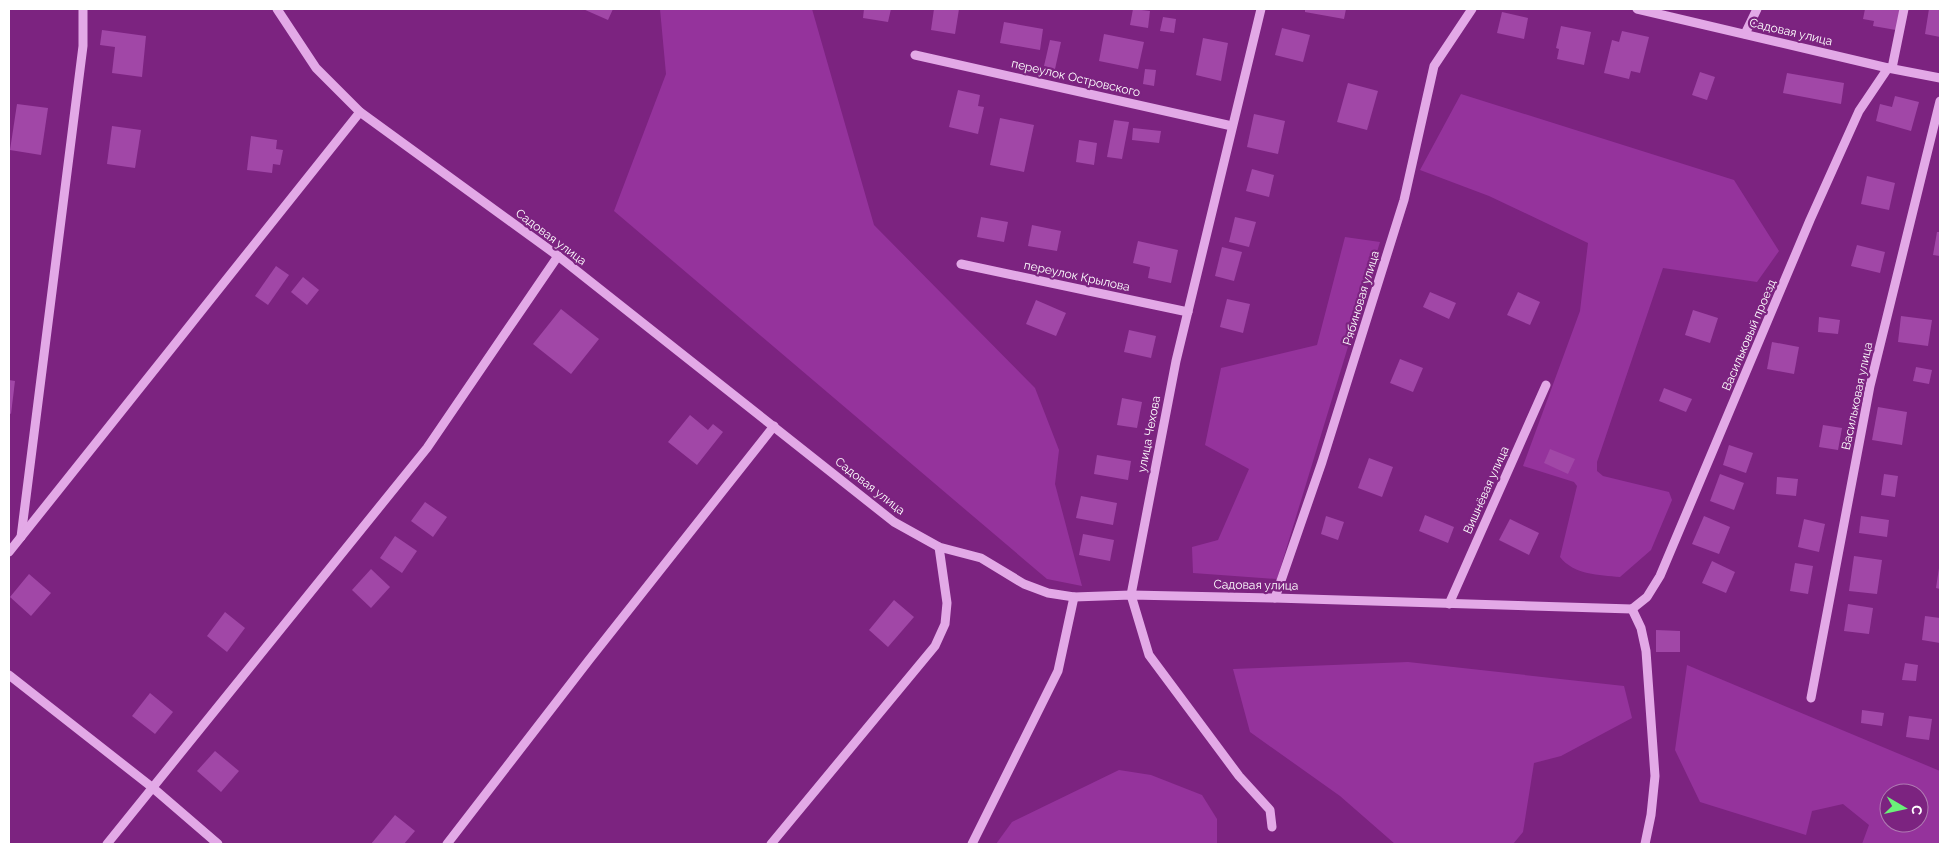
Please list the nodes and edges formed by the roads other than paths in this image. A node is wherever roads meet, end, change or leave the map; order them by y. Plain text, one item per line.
1 (84, 9) edge
2 (277, 9) edge
3 (1261, 9) edge
4 (1472, 9) edge
5 (1637, 9) edge
6 (1757, 9) edge
7 (1904, 9) edge
8 (1745, 34) junction
9 (915, 55) dead end
10 (1890, 68) junction
11 (1940, 78) edge
12 (1940, 101) edge
13 (360, 112) junction
14 (1232, 126) junction
15 (558, 256) junction
16 (962, 264) dead end
17 (1188, 312) junction
18 (1546, 385) dead end
19 (774, 426) junction
20 (21, 537) junction
21 (940, 547) junction
22 (9, 552) edge
23 (1131, 595) junction
24 (1074, 597) junction
25 (1275, 598) junction
26 (1449, 604) junction
27 (1632, 609) junction
28 (9, 675) edge
29 (1811, 698) dead end
30 (153, 788) junction
31 (1272, 828) dead end
32 (107, 844) edge
33 (218, 844) edge
34 (447, 844) edge
35 (771, 844) edge
36 (972, 844) edge
37 (1645, 844) edge

1 - 20 street
2 - 13 street, Садовая улица
3 - 14 street, улица Чехова
4 - 25 street, Рябиновая улица
5 - 8 street, Садовая улица
6 - 8 street
7 - 10 street
8 - 10 street, Садовая улица
9 - 14 street, переулок Островского
10 - 11 street, Садовая улица
10 - 27 street, Васильковый проезд
12 - 29 street, Васильковая улица
13 - 15 street, Садовая улица
13 - 20 street
14 - 17 street, улица Чехова
15 - 19 street, Садовая улица
15 - 30 street
16 - 17 street, переулок Крылова
17 - 23 street, улица Чехова
18 - 26 street, Вишнёвая улица
19 - 21 street, Садовая улица
19 - 34 street
20 - 22 street
21 - 24 street, Садовая улица
21 - 35 street
23 - 24 street, Садовая улица
23 - 25 street, Садовая улица
23 - 31 street, улица Чехова
24 - 36 street
25 - 26 street, Садовая улица
26 - 27 street, Садовая улица
27 - 37 street
28 - 30 street
30 - 32 street
30 - 33 street

